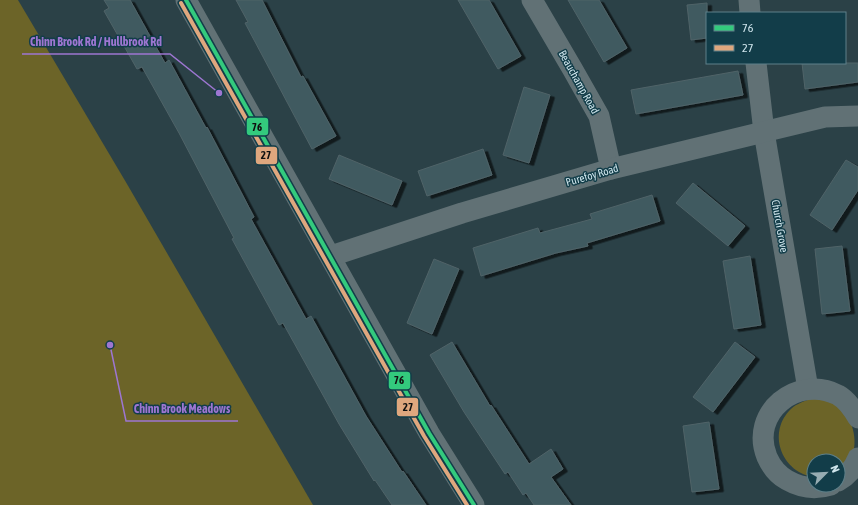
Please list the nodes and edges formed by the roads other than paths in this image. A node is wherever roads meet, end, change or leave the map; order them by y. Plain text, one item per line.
1 (186, 0) edge
2 (532, 0) edge
3 (749, 0) edge
4 (750, 12) edge
5 (756, 64) edge
6 (858, 116) edge
7 (764, 132) junction
8 (611, 169) junction
9 (331, 256) junction
10 (808, 389) junction
11 (858, 418) edge
12 (858, 458) edge
13 (846, 476) edge
14 (806, 487) edge
15 (474, 505) edge

1 - 9 street
2 - 8 street, Beauchamp Road
3 - 4 street
5 - 7 street, Church Grove
6 - 7 street, Purefoy Road
7 - 8 street, Purefoy Road
7 - 10 street, Church Grove
8 - 9 street, Purefoy Road
9 - 15 street
10 - 11 street
10 - 14 street
12 - 13 street

